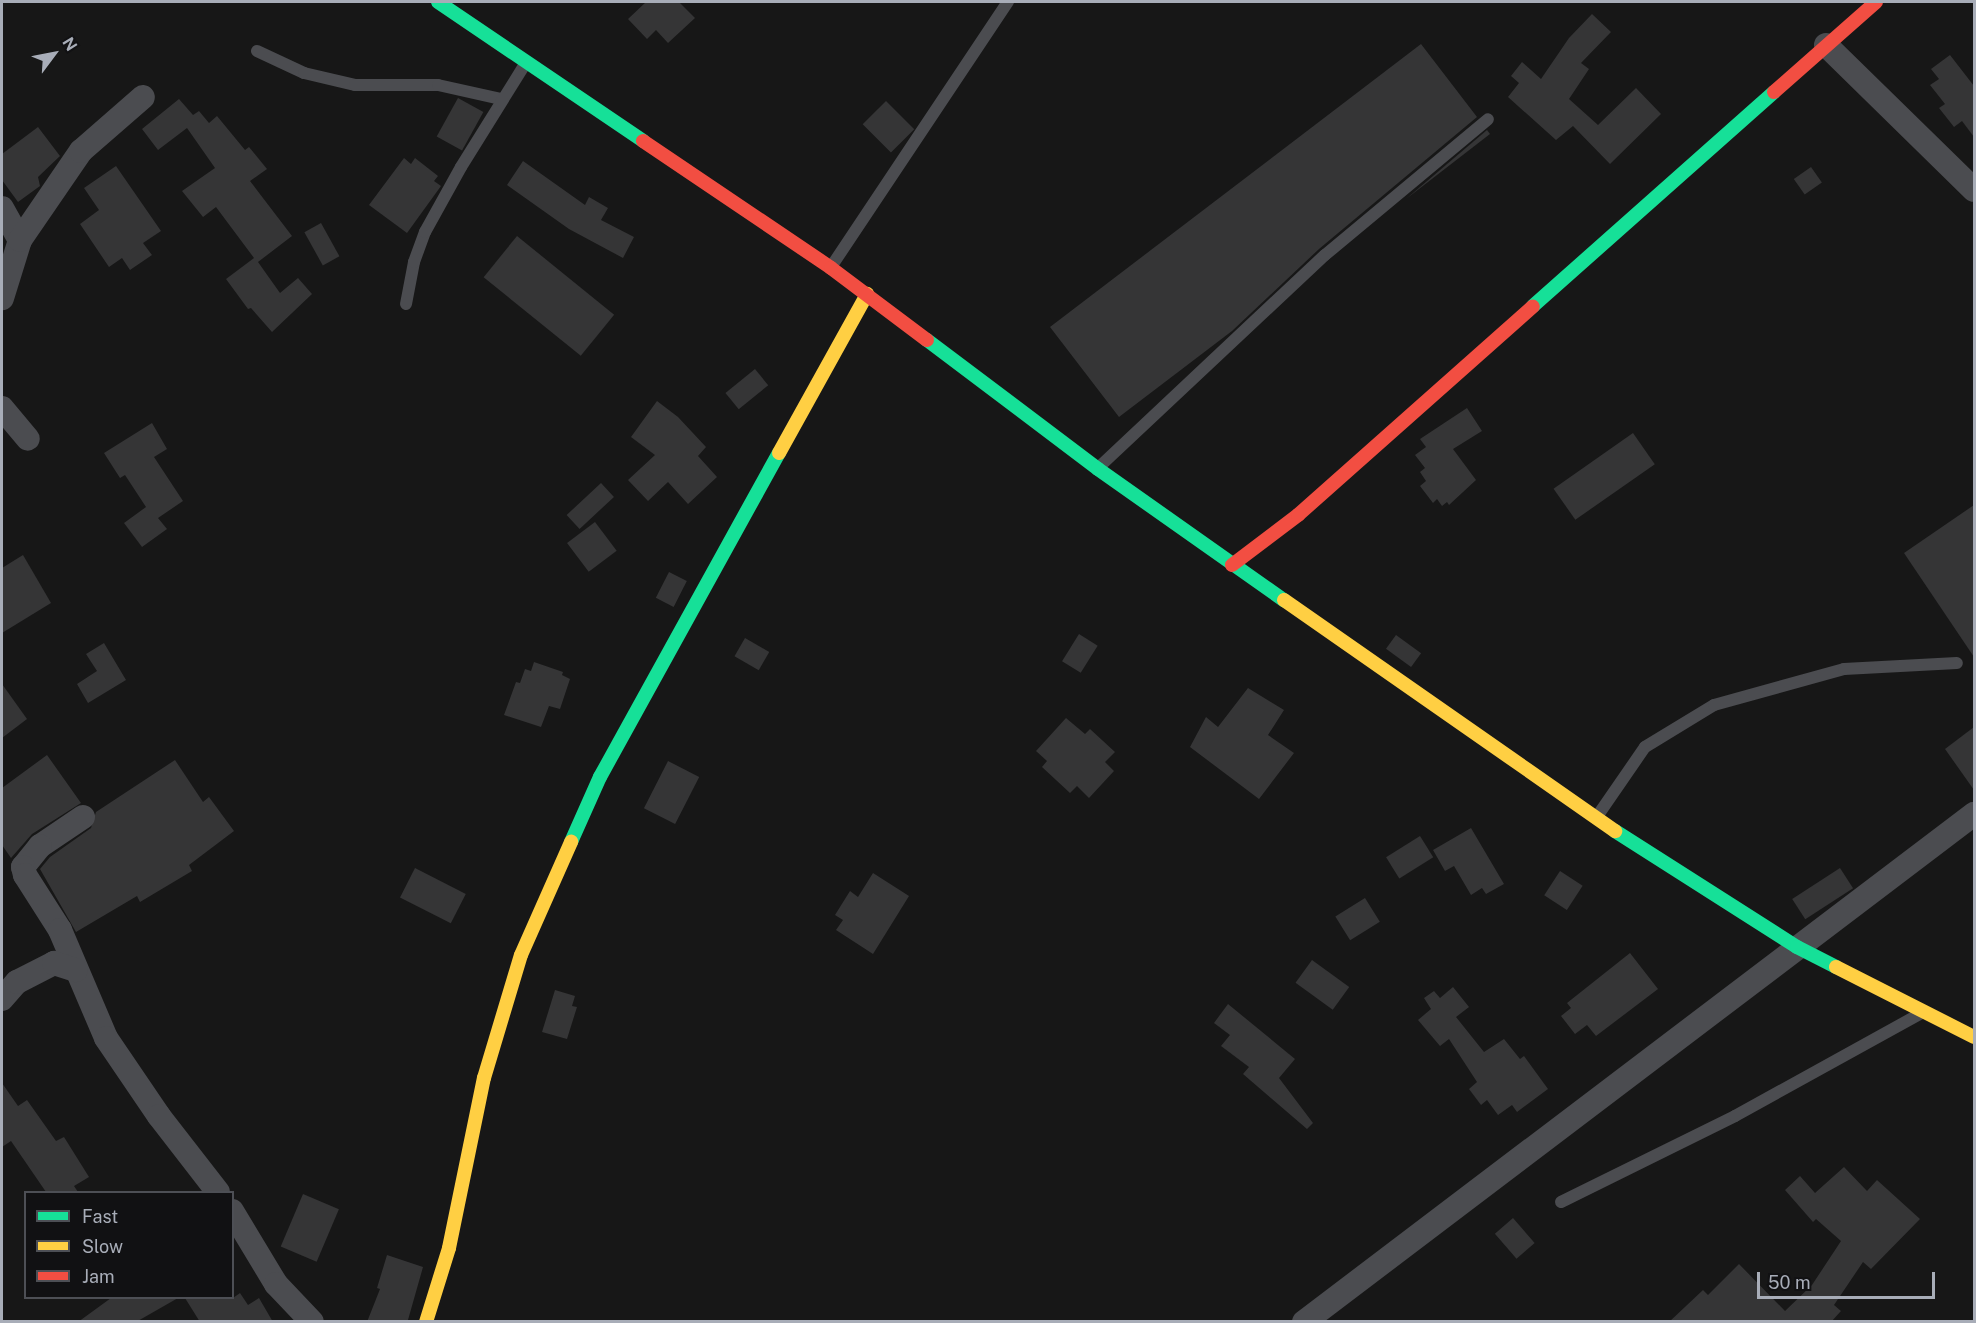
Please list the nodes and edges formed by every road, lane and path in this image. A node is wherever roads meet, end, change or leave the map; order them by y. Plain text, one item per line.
1 (438, 2) edge
2 (1008, 2) edge
3 (1876, 2) edge
4 (1826, 45) junction
5 (257, 51) dead end
6 (526, 63) junction
7 (143, 97) dead end
8 (501, 99) junction
9 (1488, 119) dead end
10 (1974, 190) edge
11 (2, 208) edge
12 (20, 240) junction
13 (831, 268) junction
14 (867, 294) junction
15 (2, 298) edge
16 (405, 304) dead end
17 (2, 408) edge
18 (28, 439) dead end
19 (1098, 469) junction
20 (1232, 565) junction
21 (1957, 663) dead end
22 (1974, 814) edge
23 (83, 817) dead end
24 (1596, 819) junction
25 (1797, 947) junction
26 (75, 970) junction
27 (2, 999) edge
28 (1923, 1012) junction
29 (1974, 1037) edge
30 (217, 1191) edge
31 (1561, 1202) dead end
32 (234, 1214) edge
33 (312, 1322) edge
34 (426, 1322) edge
35 (1304, 1322) edge

1 - 6 street
2 - 13 lane
3 - 4 street
4 - 10 street
4 - 20 street
5 - 8 lane
6 - 8 lane
6 - 13 street
7 - 12 street
8 - 16 lane
9 - 19 lane
11 - 12 street
12 - 15 street
13 - 14 street
14 - 19 street
14 - 34 street
17 - 18 street
19 - 20 street
20 - 24 street
21 - 24 lane
22 - 25 street
23 - 26 street
24 - 25 street
25 - 28 street
25 - 35 street
26 - 27 street
26 - 30 street
28 - 29 street
28 - 31 lane
32 - 33 street

